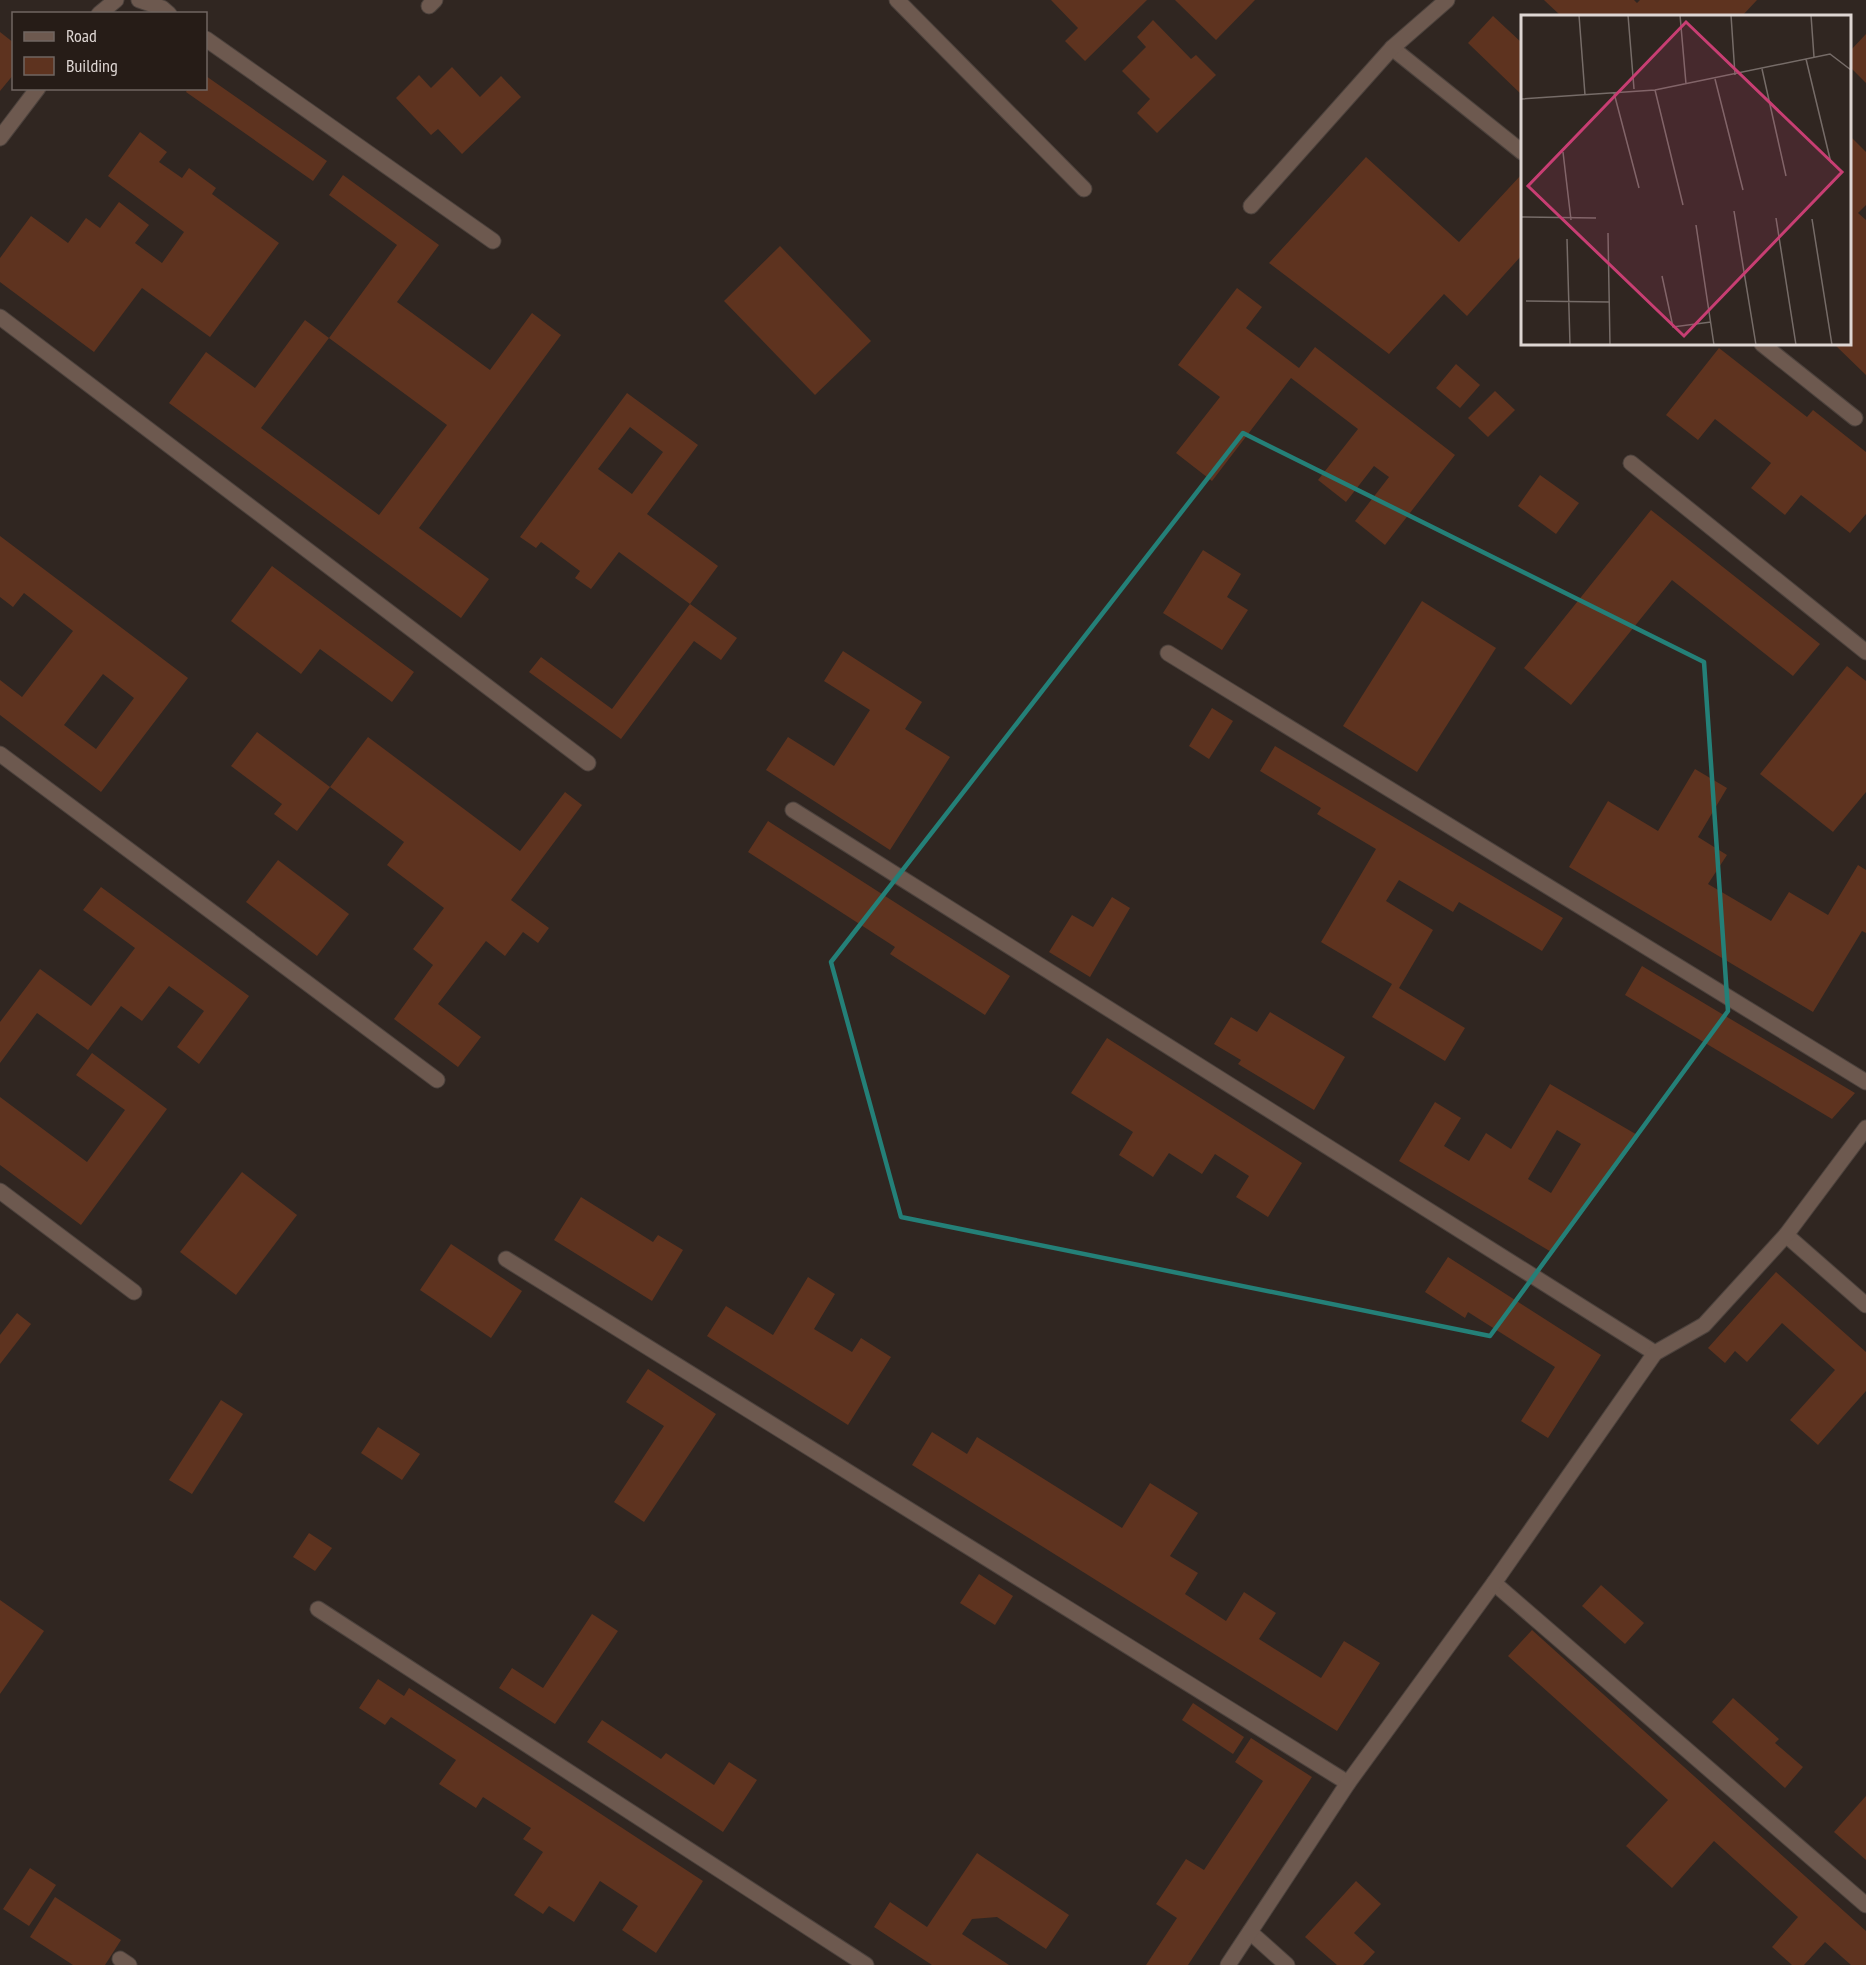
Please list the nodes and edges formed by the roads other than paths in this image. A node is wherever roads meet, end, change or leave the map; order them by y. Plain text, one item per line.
1 (116, 0) edge
2 (140, 0) edge
3 (897, 0) edge
4 (1447, 0) edge
5 (101, 12) edge
6 (167, 12) edge
7 (207, 40) edge
8 (1392, 48) junction
9 (36, 90) edge
10 (0, 138) edge
11 (1521, 151) edge
12 (1084, 189) dead end
13 (1251, 206) dead end
14 (494, 241) dead end
15 (0, 317) edge
16 (1763, 345) edge
17 (1855, 418) dead end
18 (1631, 463) dead end
19 (1866, 652) edge
20 (1168, 653) dead end
21 (0, 754) edge
22 (588, 763) dead end
23 (793, 810) dead end
24 (437, 1080) dead end
25 (1866, 1082) edge
26 (1866, 1128) edge
27 (0, 1191) edge
28 (1786, 1235) junction
29 (506, 1259) dead end
30 (134, 1293) dead end
31 (1866, 1305) edge
32 (1655, 1353) junction
33 (1494, 1583) junction
34 (318, 1609) dead end
35 (1348, 1783) junction
36 (1866, 1905) edge
37 (1250, 1932) junction
38 (866, 1965) edge
39 (1228, 1965) edge
40 (1287, 1965) edge

1 - 5 street
2 - 6 street
3 - 12 street
4 - 8 street
7 - 14 street
8 - 11 street
8 - 13 street
9 - 10 street
15 - 22 street
16 - 17 street
18 - 19 street
20 - 25 street
21 - 24 street
23 - 32 street
26 - 28 street
27 - 30 street
28 - 31 street
28 - 32 street
29 - 35 street
32 - 33 street
33 - 35 street
33 - 36 street
34 - 38 street
35 - 37 street
37 - 39 street
37 - 40 street

